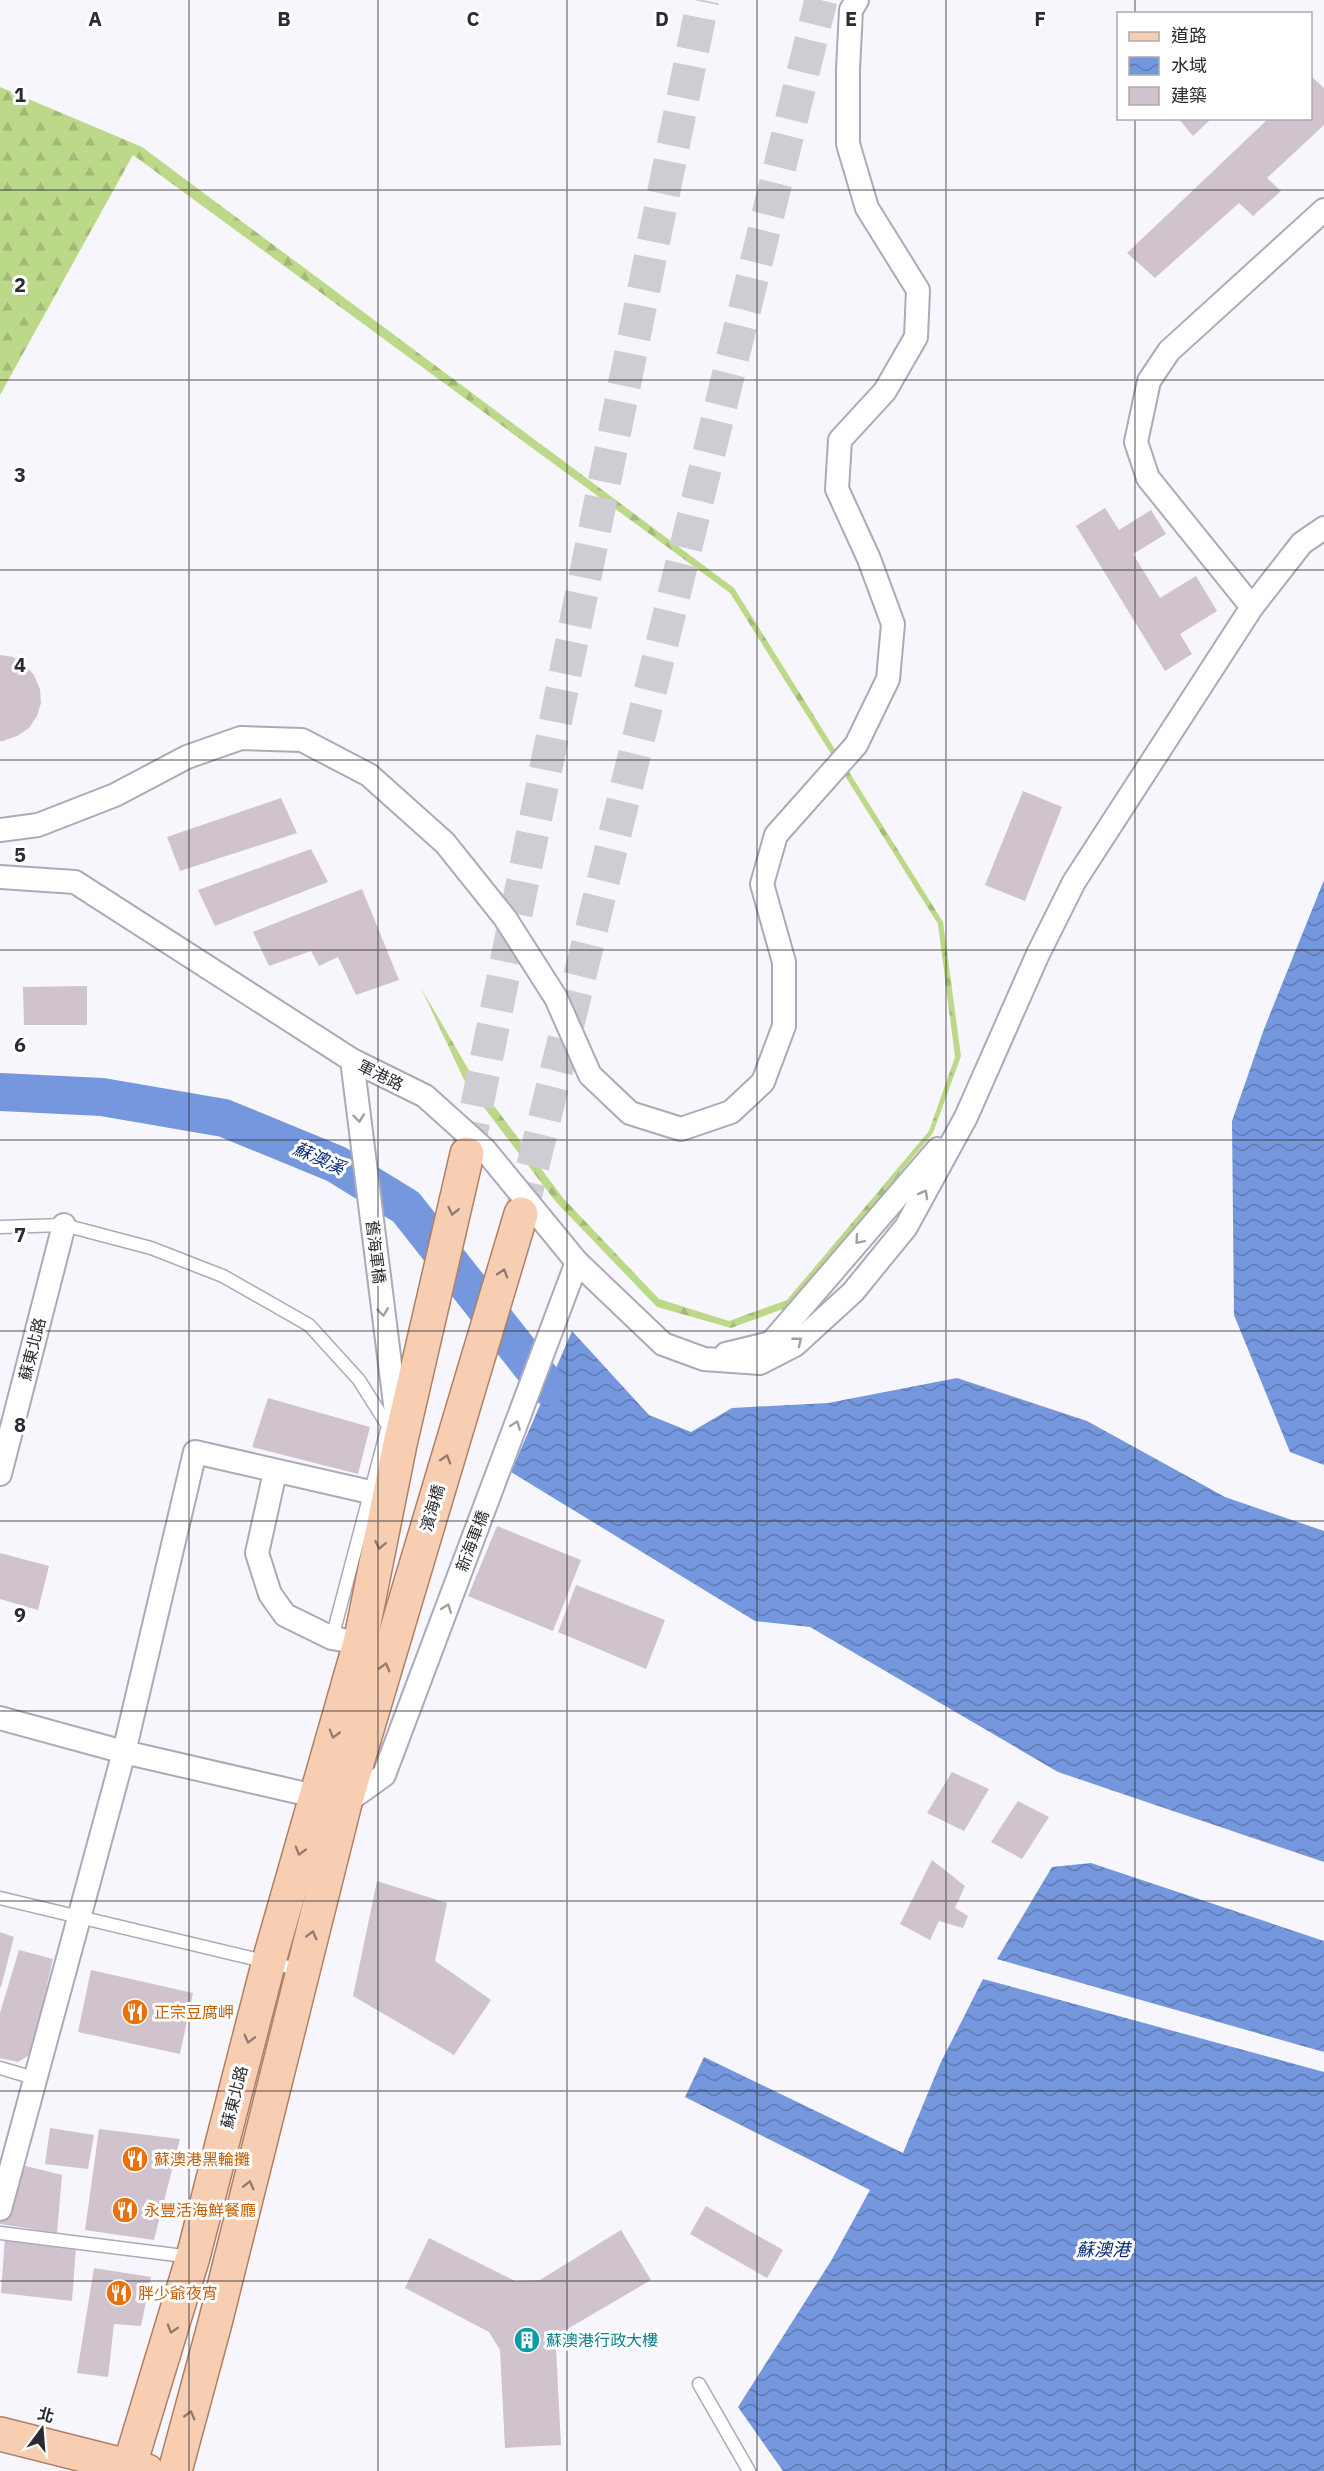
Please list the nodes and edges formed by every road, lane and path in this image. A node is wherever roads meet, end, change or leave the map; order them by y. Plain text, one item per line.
1 (857, 0) edge
2 (1324, 210) edge
3 (1324, 528) edge
4 (1252, 606) junction
5 (0, 830) edge
6 (0, 877) edge
7 (352, 1060) junction
8 (466, 1154) tunnel mouth
9 (521, 1214) tunnel mouth
10 (64, 1225) junction
11 (0, 1227) edge
12 (577, 1262) junction
13 (400, 1444) junction
14 (275, 1472) junction
15 (0, 1474) edge
16 (370, 1492) junction
17 (346, 1641) junction
18 (0, 1718) edge
19 (124, 1752) junction
20 (331, 1799) junction
21 (0, 1898) edge
22 (77, 1918) junction
23 (269, 1961) junction
24 (302, 1970) junction
25 (0, 2068) edge
26 (34, 2078) junction
27 (0, 2209) edge
28 (0, 2233) edge
29 (193, 2257) junction
30 (699, 2384) dead end
31 (0, 2434) edge
32 (135, 2469) edge
33 (175, 2471) edge
34 (749, 2471) edge

1 - 5 street
2 - 4 street
3 - 4 street
4 - 12 street, 軍港路
6 - 7 street, 軍港路
7 - 12 street, 軍港路
7 -> 13 street, 舊海軍橋
8 -> 13 main road
20 -> 9 main road, 濱海橋
10 - 11 lane
10 - 15 street, 蘇東北路
10 - 16 lane
20 -> 12 street, 新海軍橋
13 -> 17 main road
14 - 16 street
14 - 17 street
14 - 19 street
16 - 17 lane
17 -> 20 main road
18 - 19 street
19 - 20 street
19 - 22 street
20 -> 23 main road, 蘇東北路
24 -> 20 main road
21 - 22 lane
22 - 23 lane
22 - 26 street
23 - 24 lane
23 -> 29 main road, 蘇東北路
33 -> 24 main road
25 - 26 lane
26 - 27 street
28 - 29 lane
29 -> 32 main road, 蘇東北路
30 - 34 lane
31 - 32 main road

